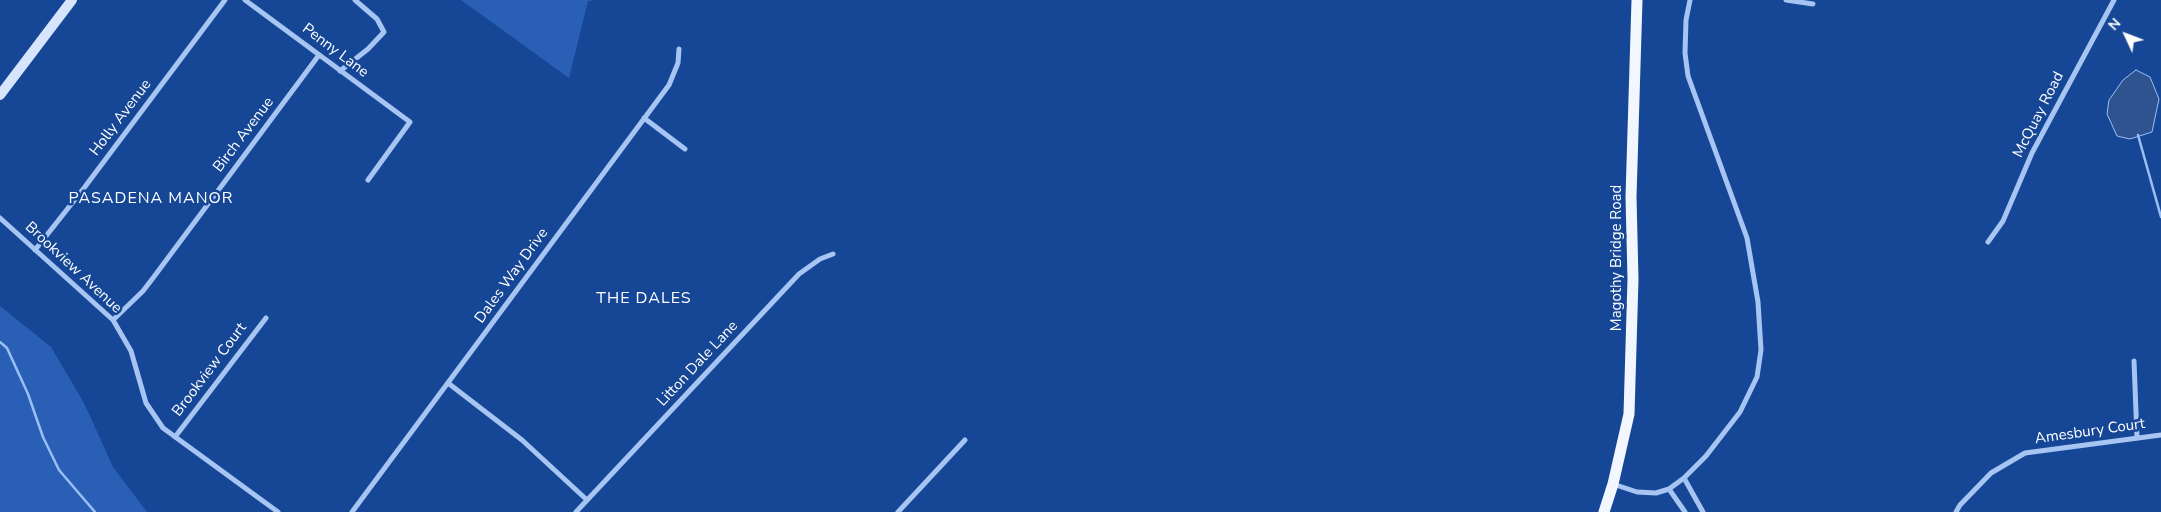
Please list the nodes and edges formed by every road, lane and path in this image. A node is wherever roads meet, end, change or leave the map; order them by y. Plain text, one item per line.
1 (72, 0) edge
2 (224, 0) edge
3 (245, 0) edge
4 (355, 0) edge
5 (1637, 0) edge
6 (1690, 0) edge
7 (1786, 0) edge
8 (2114, 0) edge
9 (1812, 4) dead end
10 (679, 49) dead end
11 (319, 55) junction
12 (340, 71) junction
13 (0, 95) edge
14 (644, 118) junction
15 (684, 149) dead end
16 (368, 180) dead end
17 (0, 218) edge
18 (1988, 242) dead end
19 (35, 250) junction
20 (833, 254) dead end
21 (266, 318) dead end
22 (113, 320) junction
23 (2134, 361) dead end
24 (448, 383) junction
25 (2161, 435) edge
26 (175, 437) junction
27 (2137, 438) junction
28 (964, 440) dead end
29 (1684, 478) junction
30 (1613, 484) junction
31 (1669, 489) junction
32 (587, 500) junction
33 (278, 512) edge
34 (352, 512) edge
35 (576, 512) edge
36 (898, 512) edge
37 (1604, 512) edge
38 (1685, 512) edge
39 (1703, 512) edge
40 (1956, 512) edge

1 - 13 main road
2 - 19 street, Holly Avenue
3 - 11 street, Penny Lane
4 - 12 street
5 - 30 main road, Magothy Bridge Road
6 - 29 street
7 - 9 street
8 - 18 street, McQuay Road
10 - 14 street, Dales Way Drive
11 - 12 street, Penny Lane
11 - 22 street, Birch Avenue
12 - 16 street, Penny Lane
14 - 15 street
14 - 24 street, Dales Way Drive
17 - 19 street, Brookview Avenue
19 - 22 street, Brookview Avenue
20 - 32 street, Litton Dale Lane
21 - 26 street, Brookview Court
22 - 26 street, Brookview Avenue
23 - 27 street
24 - 32 street
24 - 34 street, Dales Way Drive
25 - 27 street, Amesbury Court
26 - 33 street, Brookview Avenue
27 - 40 street, Amesbury Court
28 - 36 street
29 - 31 street
29 - 39 street
30 - 31 street
30 - 37 main road, Magothy Bridge Road
31 - 38 street
32 - 35 street, Litton Dale Lane

